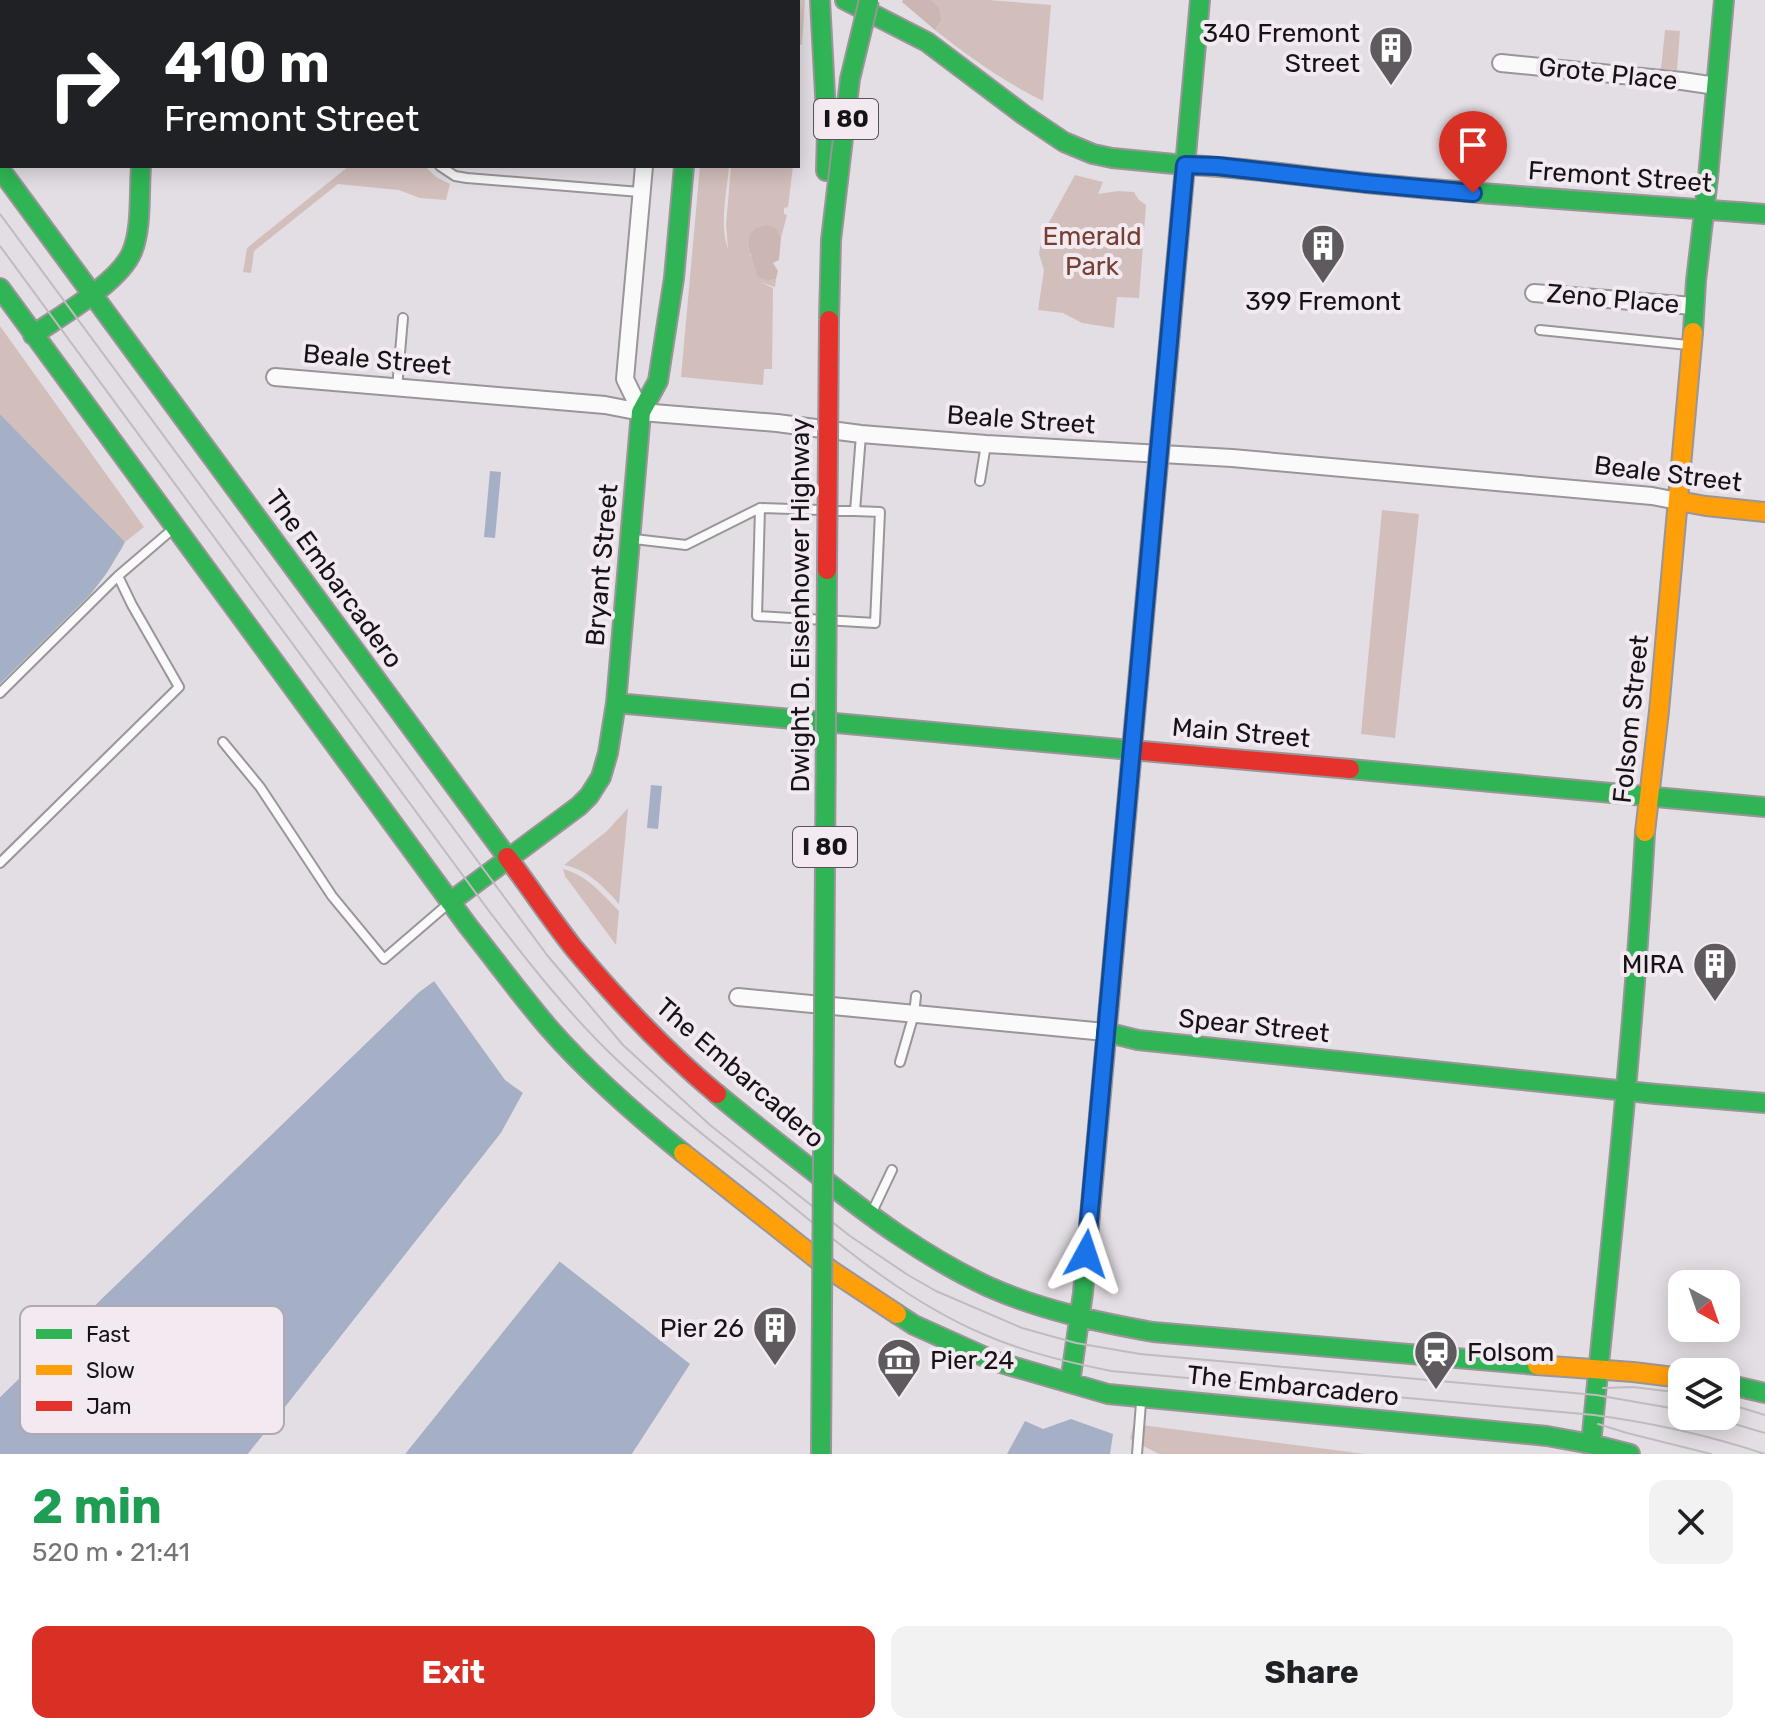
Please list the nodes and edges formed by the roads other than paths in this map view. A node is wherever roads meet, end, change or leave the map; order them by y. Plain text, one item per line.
1 (845, 0) edge
2 (857, 0) edge
3 (869, 0) edge
4 (1200, 0) edge
5 (1724, 0) edge
6 (820, 1) edge
7 (1501, 63) dead end
8 (1716, 86) junction
9 (1185, 165) junction
10 (141, 168) edge
11 (443, 168) edge
12 (644, 168) edge
13 (684, 168) edge
14 (0, 169) edge
15 (826, 171) junction
16 (640, 192) junction
17 (1703, 209) junction
18 (1765, 214) edge
19 (0, 288) edge
20 (91, 293) junction
21 (1534, 293) dead end
22 (1693, 306) junction
23 (403, 318) dead end
24 (1540, 330) dead end
25 (33, 335) junction
26 (1693, 346) junction
27 (275, 377) dead end
28 (397, 388) junction
29 (641, 412) junction
30 (861, 434) junction
31 (986, 444) junction
32 (980, 481) dead end
33 (1678, 501) junction
34 (760, 508) junction
35 (855, 511) junction
36 (1765, 512) edge
37 (175, 527) junction
38 (630, 539) junction
39 (118, 576) junction
40 (0, 693) edge
41 (616, 703) junction
42 (223, 742) dead end
43 (1131, 749) junction
44 (1649, 797) junction
45 (1765, 807) edge
46 (509, 858) junction
47 (0, 863) edge
48 (450, 902) junction
49 (916, 996) dead end
50 (738, 997) dead end
51 (914, 1014) junction
52 (1105, 1032) junction
53 (900, 1062) dead end
54 (1625, 1091) junction
55 (1765, 1103) edge
56 (892, 1170) dead end
57 (870, 1216) junction
58 (1080, 1316) junction
59 (1599, 1370) junction
60 (1668, 1377) edge
61 (1070, 1383) junction
62 (1740, 1387) edge
63 (1765, 1393) edge
64 (1142, 1397) junction
65 (1591, 1444) junction
66 (812, 1454) edge
67 (821, 1454) edge
68 (1137, 1454) edge
69 (1630, 1454) edge

1 - 9 main road, Fremont Street
2 - 15 main road, Dwight D. Eisenhower Highway / I 80
3 - 67 main road, Dwight D. Eisenhower Highway / I 80, bridge
4 - 9 main road
5 - 8 main road, Folsom Street
6 - 15 main road
7 - 8 street, Grote Place
8 - 17 main road, Folsom Street
9 - 17 main road, Fremont Street
9 - 43 main road, bridge
10 - 20 main road
11 - 16 lane
12 - 16 street
13 - 29 main road, Bryant Street
14 - 20 main road, The Embarcadero
15 - 66 main road, Dwight D. Eisenhower Highway / I 80
16 - 29 street
17 - 18 main road, Fremont Street
17 - 22 main road, Folsom Street
19 - 25 main road, The Embarcadero
20 - 25 main road
20 - 46 main road, The Embarcadero
21 - 22 street, Zeno Place
22 - 26 main road, Folsom Street
23 - 28 lane
24 - 26 lane
25 - 37 main road, The Embarcadero
26 - 33 main road, Folsom Street
27 - 28 street, Beale Street
28 - 29 street, Beale Street
29 - 30 street, Beale Street
29 - 38 main road, Bryant Street
30 - 31 street, Beale Street
30 - 35 lane
31 - 32 lane
31 - 33 street, Beale Street
33 - 36 main road, Beale Street
33 - 44 main road, Folsom Street
34 - 35 lane
34 - 35 lane
34 - 38 lane
37 - 39 lane
37 - 48 main road, The Embarcadero
38 - 41 main road, Bryant Street
39 - 40 lane
39 - 47 lane
41 - 43 main road, Main Street
41 - 46 main road, Bryant Street
42 - 48 lane
43 - 44 main road, Main Street
43 - 52 main road
44 - 45 main road, Main Street
44 - 54 main road, Folsom Street
46 - 48 main road, Bryant Street
46 - 57 main road, The Embarcadero
48 - 61 main road, The Embarcadero
49 - 51 lane
50 - 51 street, Spear Street
51 - 52 street, Spear Street
51 - 53 lane
52 - 54 main road, Spear Street
52 - 58 main road
54 - 55 main road, Spear Street
54 - 59 main road, Folsom Street
56 - 57 lane
57 - 58 main road, The Embarcadero
58 - 59 main road, The Embarcadero
58 - 61 main road
59 - 60 main road, The Embarcadero
59 - 65 main road, Folsom Street
61 - 64 main road, The Embarcadero
62 - 63 main road
64 - 65 main road, The Embarcadero
64 - 68 lane
65 - 69 main road, The Embarcadero

